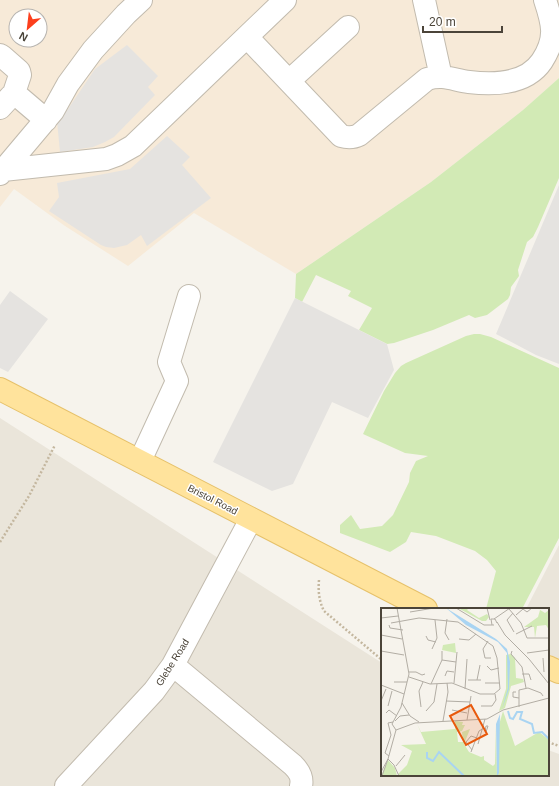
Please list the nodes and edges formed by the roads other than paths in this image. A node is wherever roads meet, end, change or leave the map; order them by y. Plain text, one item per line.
1 (141, 0) edge
2 (285, 0) edge
3 (424, 0) edge
4 (545, 0) edge
5 (348, 27) dead end
6 (247, 37) junction
7 (0, 55) edge
8 (441, 77) junction
9 (289, 81) junction
10 (6, 102) edge
11 (46, 120) junction
12 (2, 172) edge
13 (189, 296) dead end
14 (0, 389) edge
15 (140, 461) junction
16 (251, 519) junction
17 (424, 608) edge
18 (173, 665) junction
19 (549, 667) edge
20 (559, 672) edge
21 (66, 786) edge
22 (301, 786) edge

1 - 11 street
2 - 6 street
3 - 8 street
4 - 8 street
5 - 9 street
6 - 9 street
6 - 12 street
7 - 10 street
8 - 9 street
10 - 11 street
11 - 12 street
13 - 15 street
14 - 15 main road, Bristol Road
15 - 16 main road, Bristol Road
16 - 17 main road, Bristol Road
16 - 18 street, Glebe Road
18 - 21 street, Glebe Road
18 - 22 street
19 - 20 main road

